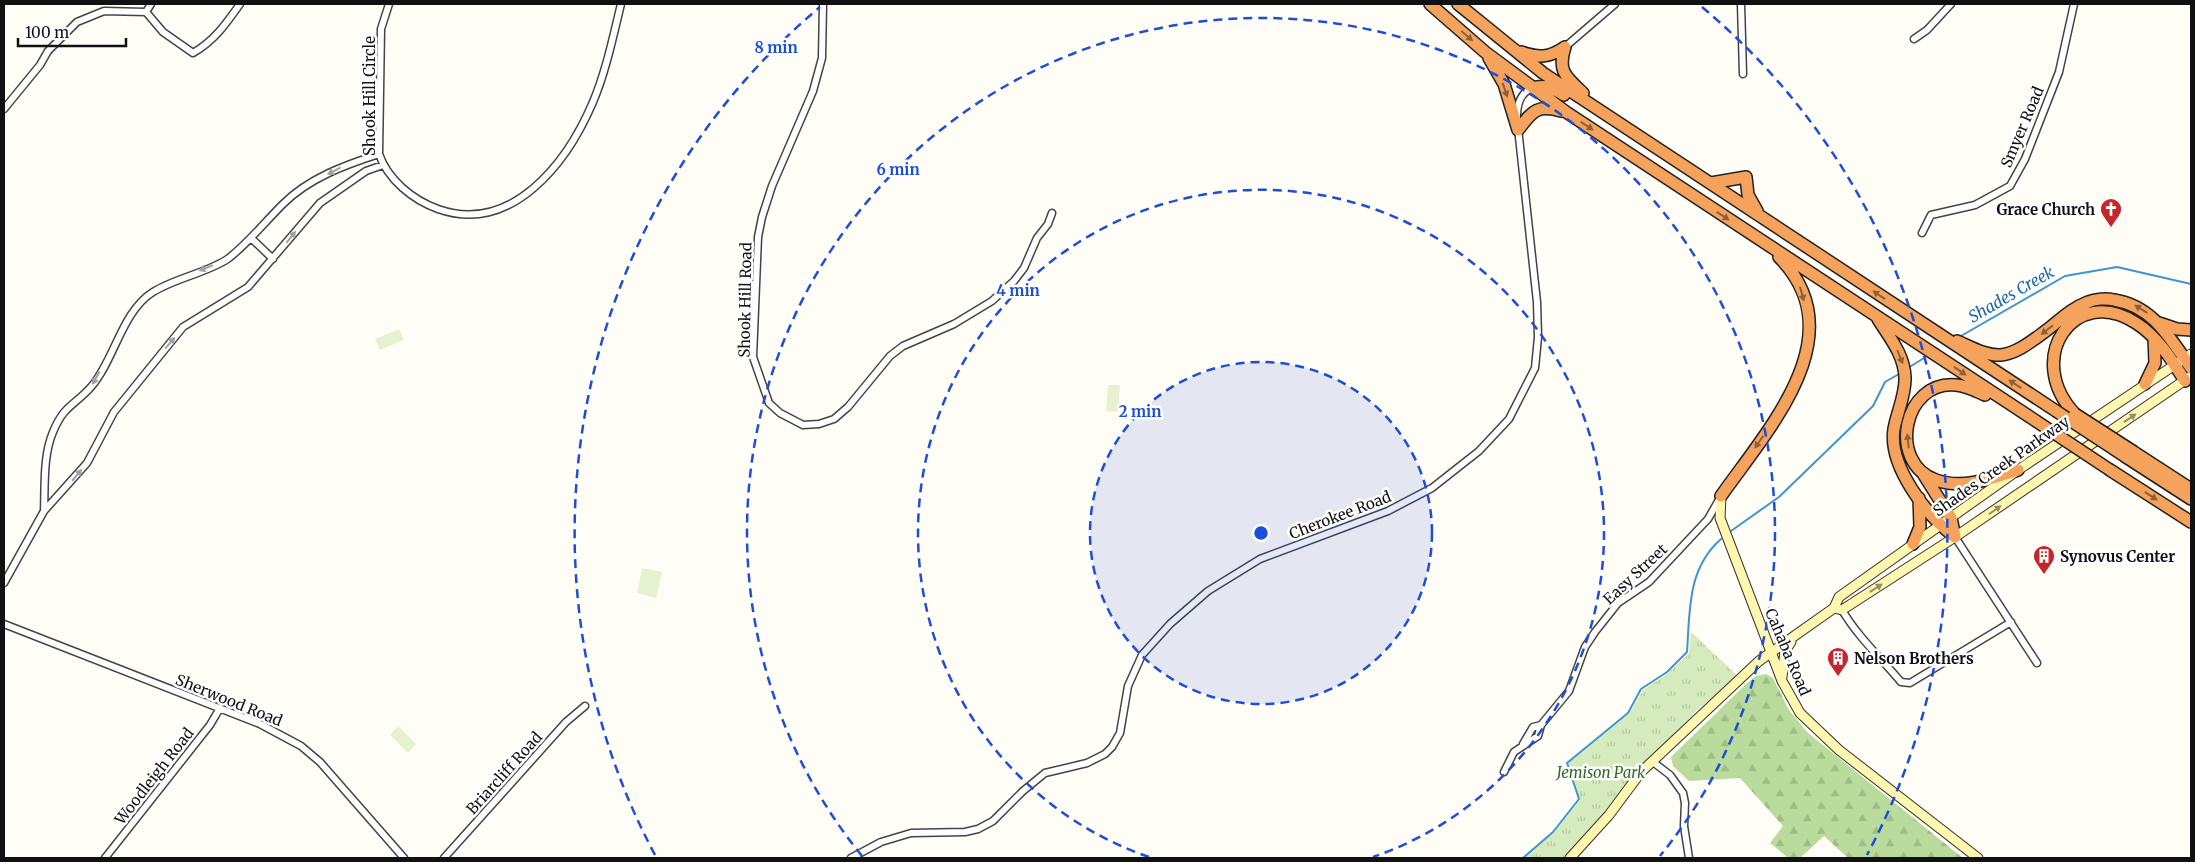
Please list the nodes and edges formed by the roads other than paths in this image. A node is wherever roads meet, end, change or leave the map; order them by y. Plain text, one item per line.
1 (151, 4) edge
2 (240, 4) edge
3 (389, 4) edge
4 (621, 4) edge
5 (823, 4) edge
6 (1430, 4) edge
7 (1458, 4) edge
8 (1615, 4) edge
9 (1741, 4) edge
10 (1951, 4) edge
11 (2074, 4) edge
12 (146, 12) junction
13 (1914, 39) dead end
14 (1565, 48) junction
15 (1514, 50) junction
16 (1486, 52) junction
17 (1743, 74) dead end
18 (1533, 88) junction
19 (4, 109) edge
20 (1566, 112) junction
21 (1606, 114) junction
22 (1518, 130) junction
23 (379, 154) junction
24 (383, 165) junction
25 (1684, 166) junction
26 (1711, 183) junction
27 (1052, 213) dead end
28 (1761, 217) junction
29 (1922, 233) dead end
30 (252, 239) junction
31 (1763, 242) junction
32 (273, 259) junction
33 (1875, 315) junction
34 (2070, 318) junction
35 (2159, 322) junction
36 (2191, 330) edge
37 (1932, 331) junction
38 (2154, 338) junction
39 (2185, 361) edge
40 (2189, 381) edge
41 (2145, 384) junction
42 (2011, 405) junction
43 (2130, 454) junction
44 (1921, 470) junction
45 (2018, 470) junction
46 (2191, 489) edge
47 (1721, 496) junction
48 (1919, 497) junction
49 (2191, 499) edge
50 (44, 511) junction
51 (1951, 518) junction
52 (2191, 522) edge
53 (1940, 526) junction
54 (1955, 537) junction
55 (1913, 544) junction
56 (4, 583) edge
57 (1838, 609) junction
58 (2011, 622) junction
59 (4, 624) edge
60 (1795, 636) junction
61 (1772, 653) junction
62 (2037, 664) dead end
63 (1782, 682) junction
64 (585, 706) dead end
65 (220, 708) junction
66 (1653, 762) junction
67 (1504, 772) dead end
68 (105, 858) edge
69 (404, 858) edge
70 (444, 858) edge
71 (851, 858) edge
72 (1570, 858) edge
73 (1689, 858) edge
74 (1978, 858) edge

1 - 12 street
2 - 12 street
3 - 23 street, Shook Hill Circle
4 - 24 street, Shook Hill Circle
5 - 27 street, Shook Hill Road
6 -> 16 highway
7 - 15 highway
8 - 14 street
9 - 17 street
10 - 13 street
11 - 29 street, Smyer Road
12 - 19 street
14 - 15 highway
14 - 21 highway
15 - 21 highway
16 - 18 highway
16 -> 22 highway
18 - 20 highway
18 - 22 street, Cherokee Road
18 - 25 highway
20 - 22 highway
20 -> 31 highway
21 - 25 highway
22 - 71 street, Cherokee Road
23 - 24 street, Shook Hill Circle
23 -> 30 street
32 -> 24 street
25 - 26 highway
26 - 28 highway
26 - 28 highway
37 -> 28 highway
30 - 32 street
30 -> 50 street
31 - 33 highway
31 -> 47 highway
50 -> 32 street
33 -> 42 highway
33 -> 48 highway
35 -> 34 highway
34 -> 37 highway
34 - 38 highway
34 - 43 highway, bridge
35 - 36 highway
35 - 39 highway
43 -> 37 highway, bridge
38 - 39 highway
38 - 41 highway
39 - 40 highway
39 - 41 main road, Shades Creek Parkway
54 -> 40 main road, Shades Creek Parkway
41 - 45 main road, Shades Creek Parkway
44 -> 42 highway
42 -> 52 highway, bridge
43 - 46 highway
43 - 49 highway
44 - 45 highway
44 - 51 highway
45 - 51 main road, Shades Creek Parkway
47 - 61 main road, Cahaba Road
47 - 67 street, Easy Street
48 - 53 highway
48 - 55 highway
50 - 56 street
51 - 53 main road, Shades Creek Parkway
51 - 54 highway
53 - 54 highway
53 - 55 main road, Shades Creek Parkway
57 -> 54 main road, Shades Creek Parkway
54 - 58 street
55 - 57 main road, Shades Creek Parkway
57 - 58 street
57 - 60 main road, Shades Creek Parkway
58 - 62 street
59 - 65 street, Sherwood Road
60 - 61 main road, Shades Creek Parkway
60 - 63 main road
61 - 63 main road, Cahaba Road
61 - 66 main road, Shades Creek Parkway
63 - 74 main road, Cahaba Road
64 - 70 street, Briarcliff Road
65 - 68 street, Woodleigh Road
65 - 69 street, Sherwood Road
66 - 72 main road, Shades Creek Parkway
66 - 73 street

